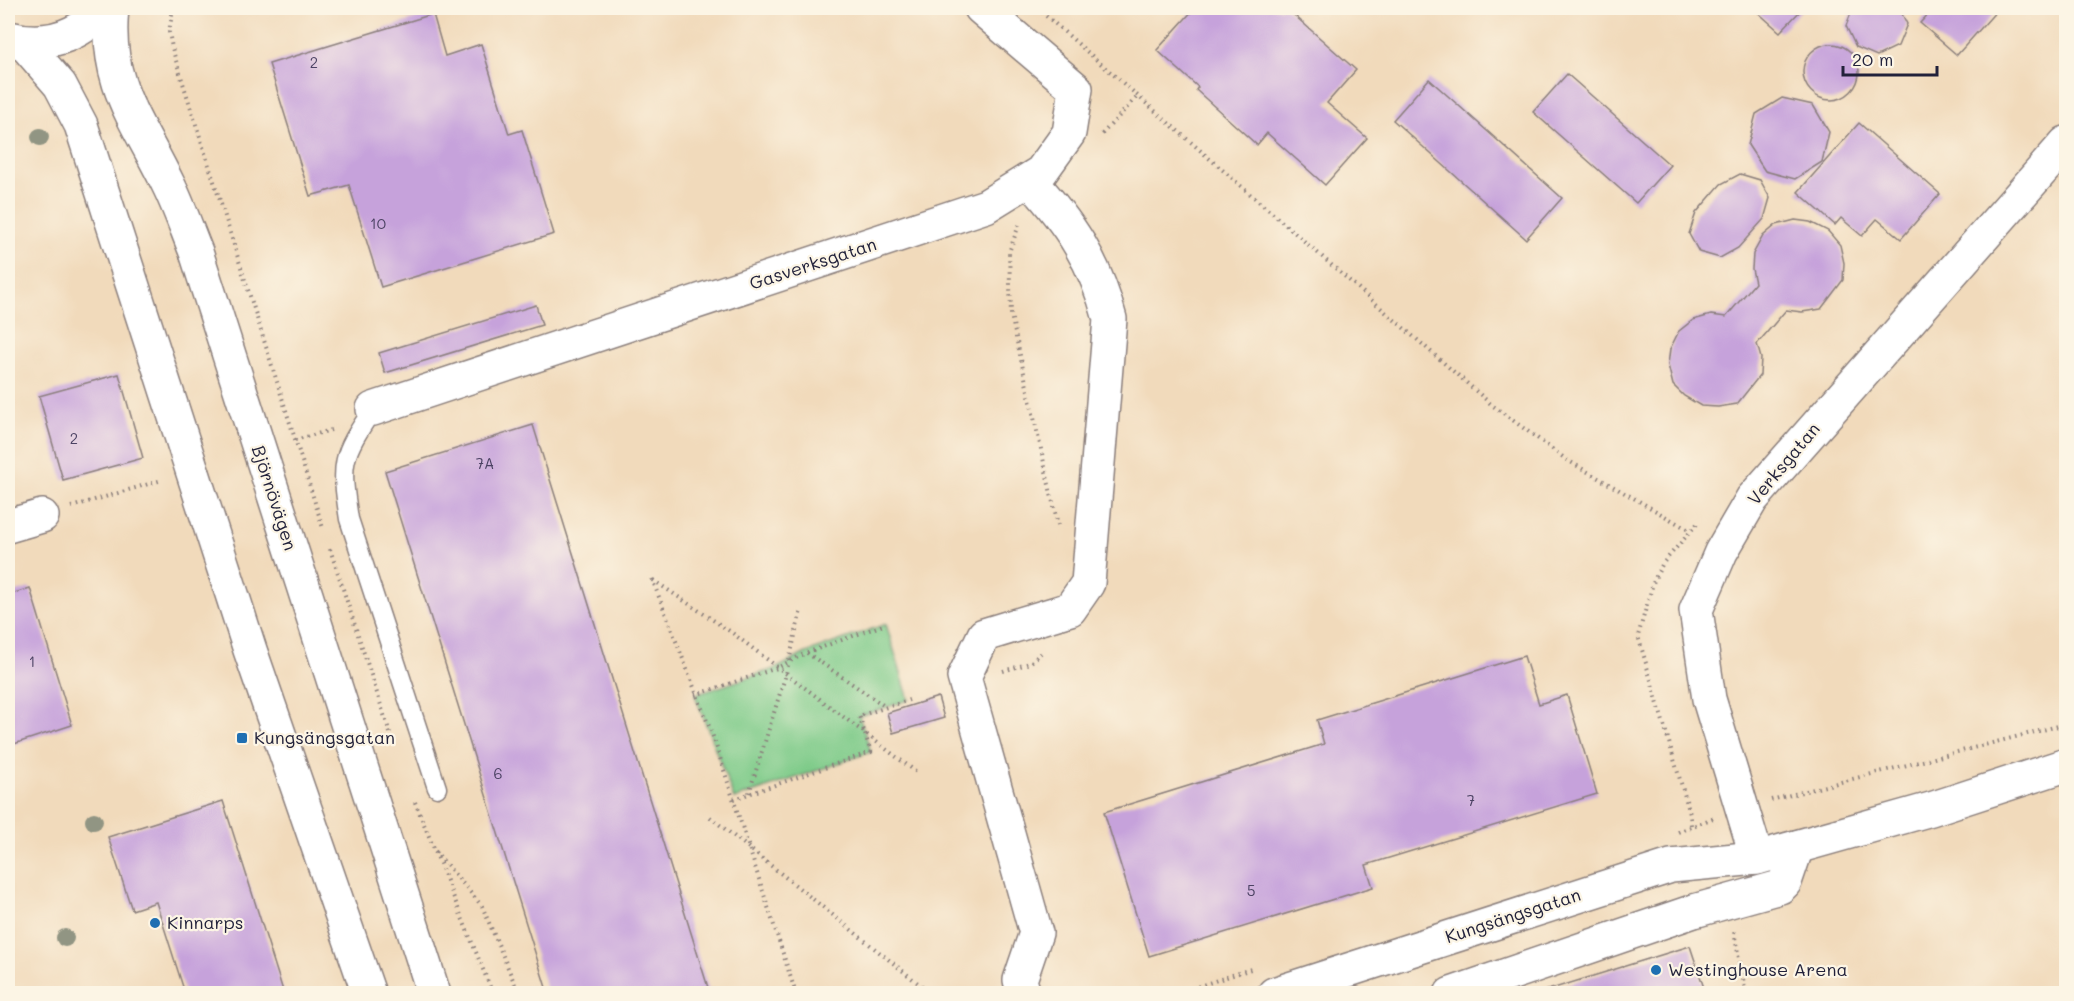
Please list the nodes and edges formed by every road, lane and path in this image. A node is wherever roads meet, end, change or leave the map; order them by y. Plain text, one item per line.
1 (104, 8) edge
2 (112, 8) edge
3 (173, 8) edge
4 (981, 8) edge
5 (1036, 8) edge
6 (15, 39) edge
7 (1139, 95) junction
8 (1099, 136) dead end
9 (2067, 142) edge
10 (1036, 187) junction
11 (373, 409) joint
12 (355, 436) junction
13 (295, 440) junction
14 (170, 477) dead end
15 (42, 516) joint
16 (8, 526) edge
17 (1060, 531) dead end
18 (801, 610) dead end
19 (1066, 610) junction
20 (886, 624) dead end
21 (806, 652) junction
22 (789, 660) junction
23 (777, 668) junction
24 (786, 674) junction
25 (965, 681) junction
26 (695, 695) junction
27 (909, 700) dead end
28 (886, 707) junction
29 (2067, 724) edge
30 (865, 733) junction
31 (392, 739) dead end
32 (2067, 765) edge
33 (919, 774) dead end
34 (437, 788) dead end
35 (1800, 792) dead end
36 (412, 794) dead end
37 (749, 794) junction
38 (734, 799) junction
39 (710, 817) dead end
40 (1691, 825) dead end
41 (1797, 847) junction
42 (749, 848) junction
43 (432, 849) junction
44 (1757, 858) junction
45 (1729, 902) junction
46 (928, 991) dead end
47 (369, 993) edge
48 (434, 993) edge
49 (493, 993) edge
50 (519, 993) edge
51 (796, 993) edge
52 (1024, 993) edge
53 (1274, 993) edge
54 (1453, 993) edge
55 (1746, 993) edge

1 - 6 main road
2 - 48 main road, Björnövägen
3 - 13 path
4 - 10 main road, Gasverksgatan
5 - 7 path
6 - 47 main road
7 - 8 path
7 - 40 path
9 - 44 main road, Verksgatan
10 - 11 main road, Gasverksgatan
10 - 17 path
10 - 19 main road
11 - 12 lane
12 - 13 path
12 - 34 lane
13 - 31 path
14 - 15 path
15 - 16 main road
18 - 22 path
19 - 25 path
19 - 25 main road
20 - 21 path
21 - 22 path
21 - 28 path
22 - 23 path
22 - 24 path
23 - 24 path
23 - 26 path
23 - 26 path
24 - 30 path
24 - 37 path
25 - 52 main road
26 - 38 path
27 - 28 path
28 - 30 path
29 - 35 path
30 - 33 path
30 - 37 path
32 - 41 main road, Kungsängsgatan
36 - 43 path
37 - 38 path
38 - 42 path
39 - 42 path
41 - 44 main road, Kungsängsgatan
41 - 45 main road, Kungsängsgatan
42 - 46 path
42 - 51 path
43 - 49 path
43 - 50 path
44 - 53 main road, Kungsängsgatan
44 - 54 main road, Kungsängsgatan
45 - 54 main road, Kungsängsgatan
45 - 55 path

